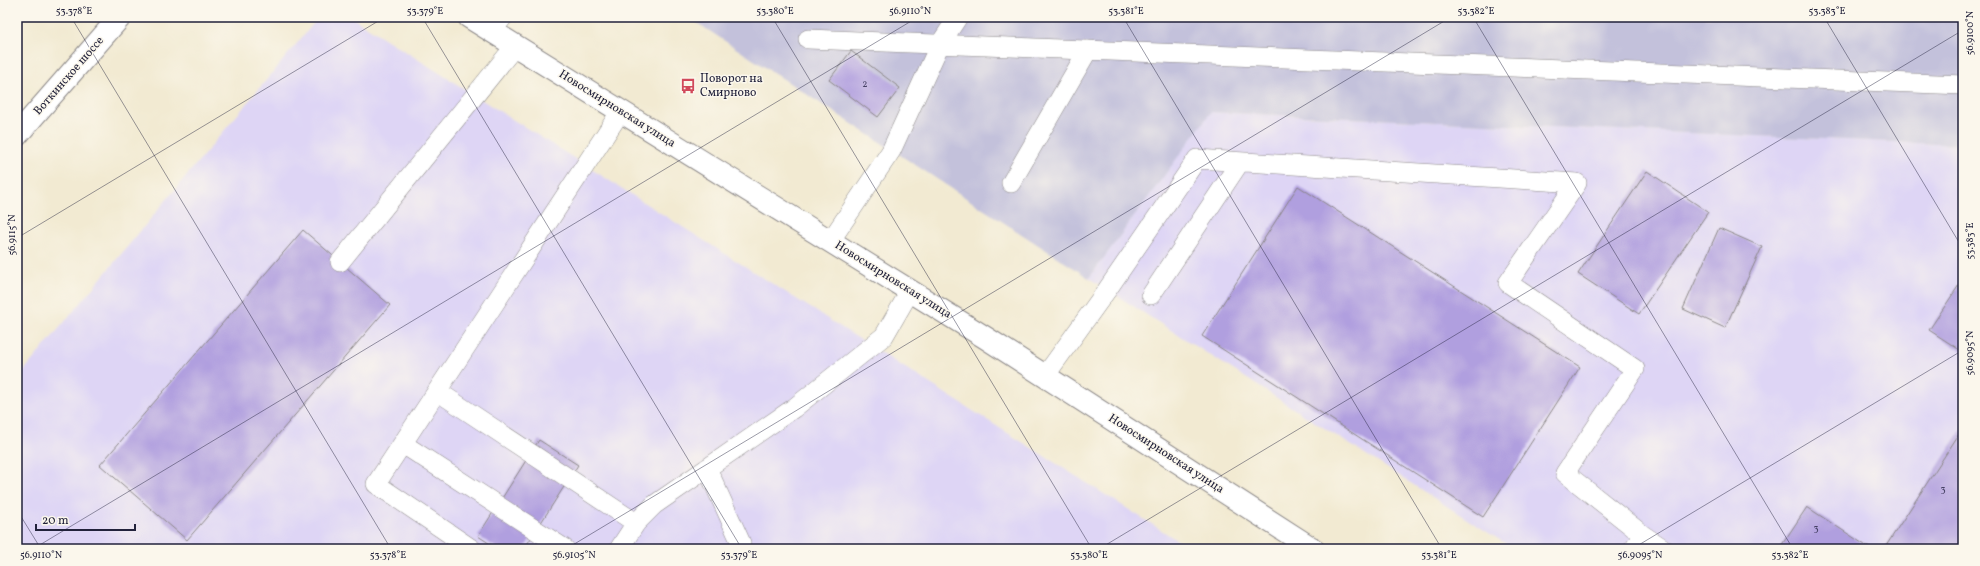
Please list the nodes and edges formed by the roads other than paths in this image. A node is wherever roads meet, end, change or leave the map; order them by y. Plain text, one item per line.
1 (120, 17) edge
2 (468, 17) edge
3 (958, 17) edge
4 (497, 24) edge
5 (808, 38) dead end
6 (940, 44) junction
7 (515, 46) junction
8 (1088, 50) junction
9 (1963, 85) edge
10 (621, 111) junction
11 (17, 135) edge
12 (1240, 162) junction
13 (1011, 183) dead end
14 (831, 240) junction
15 (340, 262) dead end
16 (910, 291) junction
17 (1151, 295) dead end
18 (1045, 376) junction
19 (437, 391) junction
20 (403, 444) junction
21 (707, 468) junction
22 (636, 523) junction
23 (1638, 542) edge
24 (472, 549) edge
25 (565, 549) edge
26 (619, 549) edge
27 (737, 549) edge
28 (1313, 549) edge
29 (1664, 549) edge

1 - 11 street, Воткинское шоссе
2 - 4 street, Новосмирновская улица
3 - 6 lane
4 - 7 street, Новосмирновская улица
5 - 6 lane
6 - 8 lane
6 - 14 lane
7 - 10 street, Новосмирновская улица
7 - 15 lane
8 - 9 lane
8 - 13 lane
10 - 14 street, Новосмирновская улица
10 - 19 lane
12 - 17 lane
12 - 18 lane
12 - 23 lane
14 - 16 street, Новосмирновская улица
16 - 18 street, Новосмирновская улица
16 - 21 lane
18 - 28 street, Новосмирновская улица
19 - 20 lane
19 - 22 lane
20 - 24 lane
20 - 25 lane
21 - 22 lane
21 - 27 lane
22 - 26 lane
23 - 29 lane

